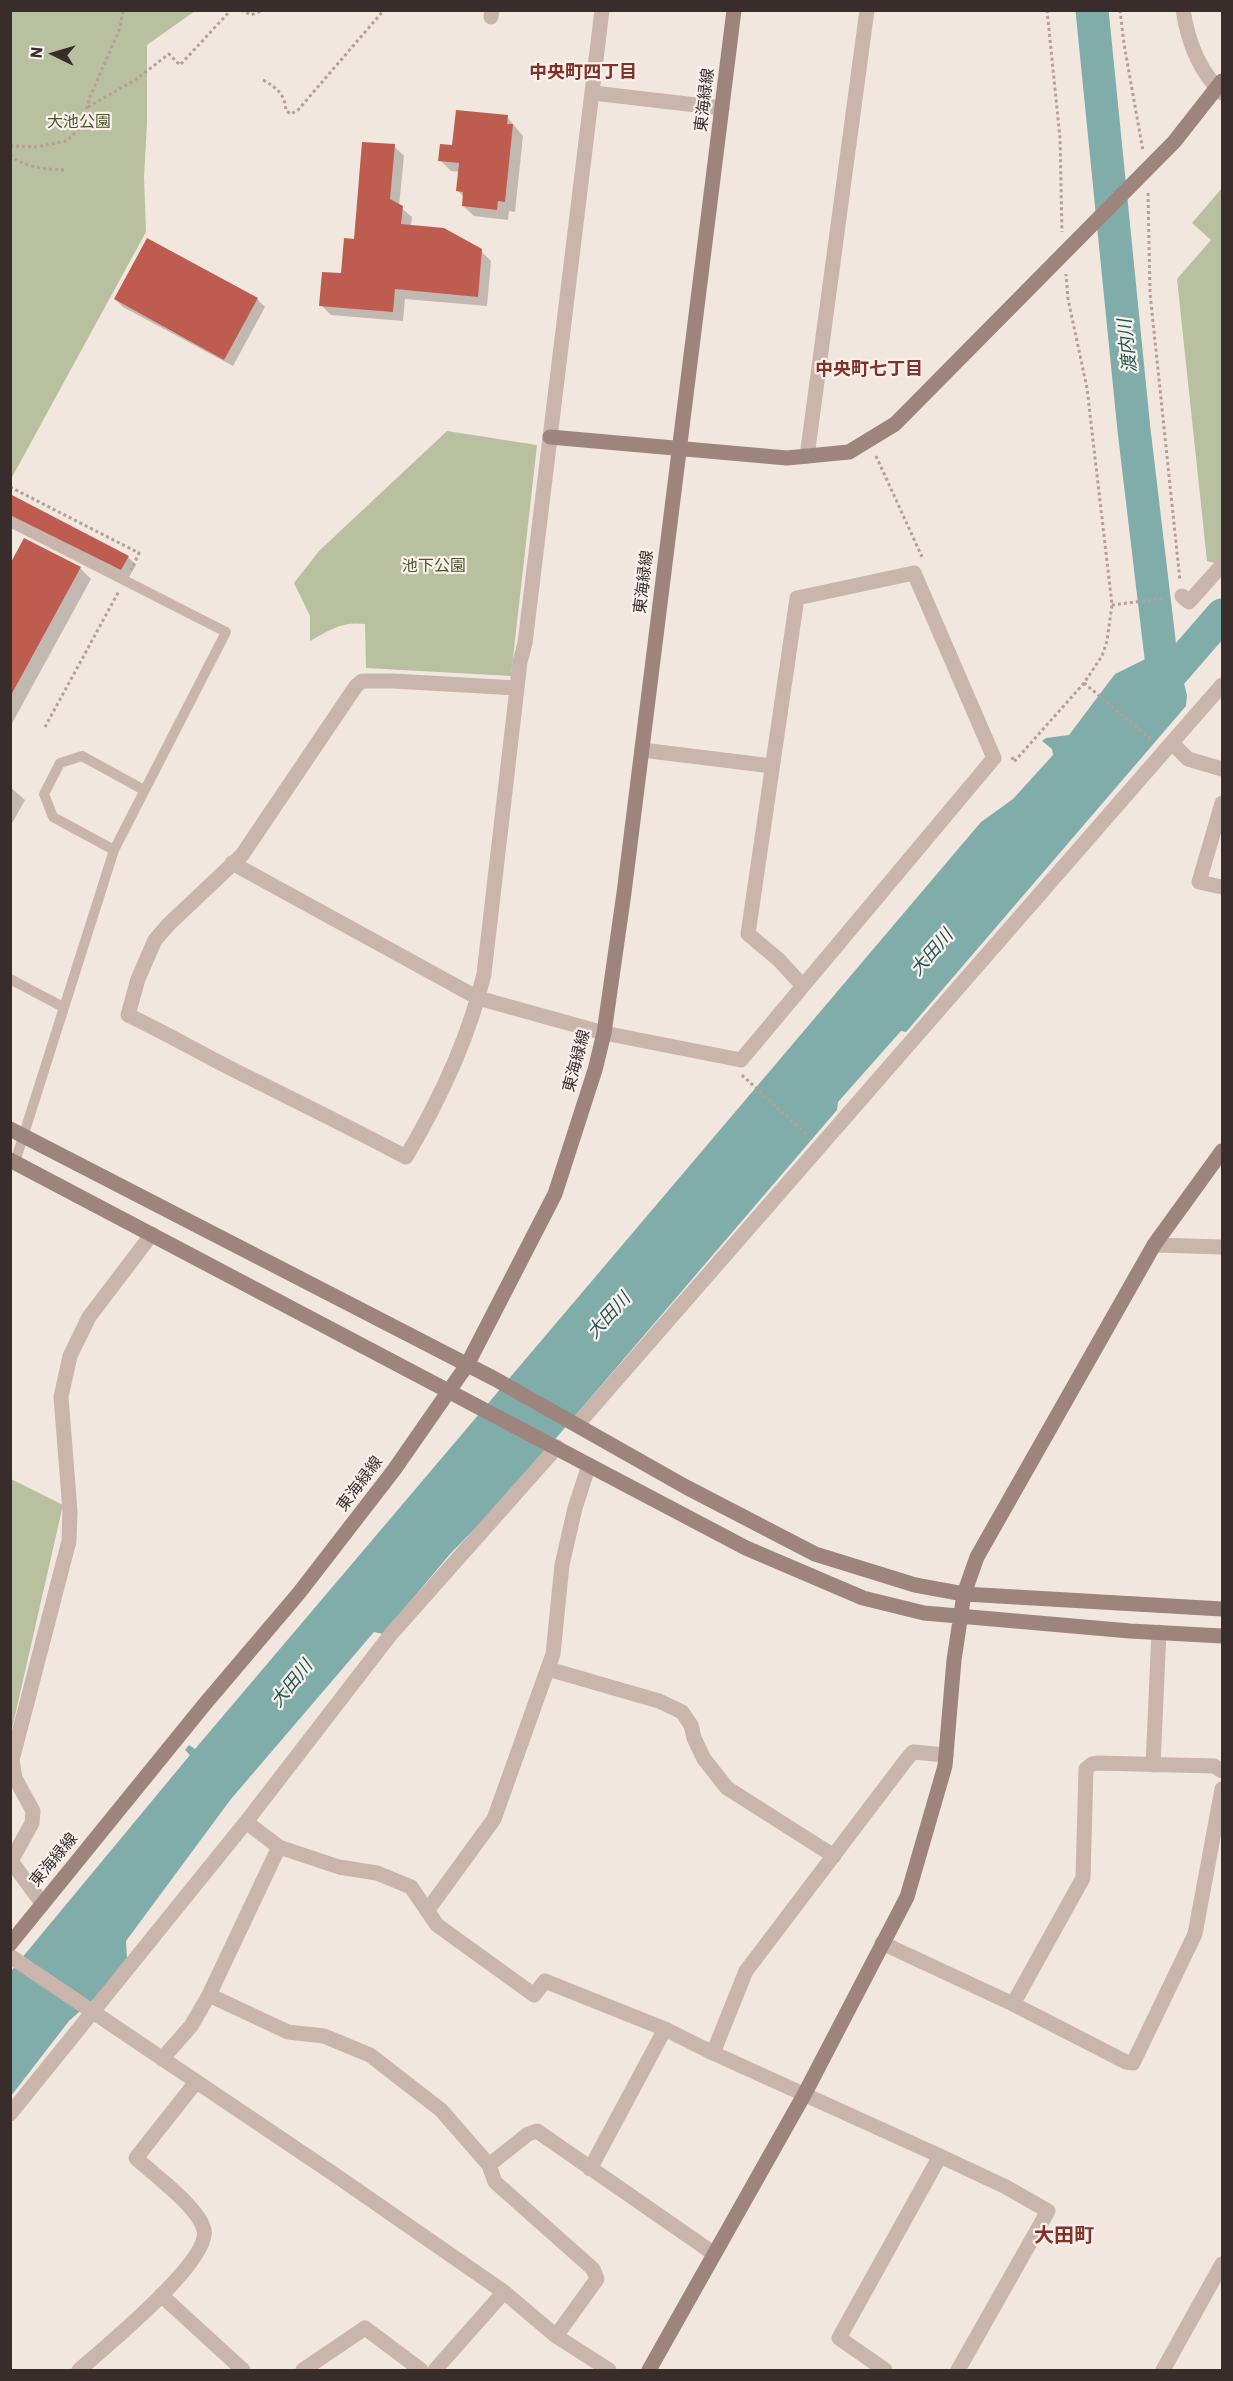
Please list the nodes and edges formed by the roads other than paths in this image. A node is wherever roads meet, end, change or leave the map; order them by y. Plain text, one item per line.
1 (602, 10) edge
2 (734, 10) edge
3 (867, 10) edge
4 (1184, 10) edge
5 (1221, 88) edge
6 (593, 93) junction
7 (722, 108) junction
8 (550, 437) junction
9 (679, 448) junction
10 (807, 456) junction
11 (10, 522) edge
12 (1222, 565) edge
13 (1180, 596) road end
14 (1222, 685) edge
15 (517, 688) junction
16 (1165, 745) junction
17 (642, 750) junction
18 (772, 766) junction
19 (1222, 769) edge
20 (144, 790) junction
21 (1222, 803) edge
22 (114, 850) junction
23 (232, 863) junction
24 (1222, 887) edge
25 (10, 979) edge
26 (802, 985) junction
27 (478, 998) junction
28 (63, 1007) junction
29 (603, 1033) junction
30 (17, 1132) edge
31 (1222, 1151) edge
32 (13, 1161) edge
33 (152, 1234) junction
34 (1154, 1245) junction
35 (1222, 1247) edge
36 (467, 1365) junction
37 (449, 1391) junction
38 (573, 1423) junction
39 (554, 1446) junction
40 (589, 1465) junction
41 (964, 1594) junction
42 (1222, 1609) edge
43 (961, 1616) junction
44 (1159, 1632) junction
45 (1222, 1636) edge
46 (548, 1669) junction
47 (946, 1755) junction
48 (1153, 1765) junction
49 (1222, 1771) edge
50 (1222, 1789) edge
51 (246, 1822) junction
52 (279, 1847) junction
53 (834, 1856) junction
54 (42, 1903) junction
55 (427, 1911) junction
56 (882, 1943) junction
57 (10, 1944) edge
58 (11, 1956) edge
59 (209, 1995) junction
60 (1012, 2004) junction
61 (91, 2011) junction
62 (665, 2029) junction
63 (713, 2053) junction
64 (162, 2059) junction
65 (196, 2082) junction
66 (804, 2095) junction
67 (10, 2114) edge
68 (940, 2156) junction
69 (489, 2165) junction
70 (590, 2169) junction
71 (713, 2253) junction
72 (1222, 2265) edge
73 (504, 2292) junction
74 (161, 2295) junction
75 (556, 2336) junction
76 (79, 2370) edge
77 (243, 2370) edge
78 (303, 2370) edge
79 (422, 2370) edge
80 (435, 2370) edge
81 (609, 2370) edge
82 (648, 2370) edge
83 (885, 2370) edge
84 (958, 2370) edge
85 (1163, 2370) edge

1 - 6 street
2 - 7 street, 東海緑線
3 - 10 street
4 - 5 street
5 - 10 street
6 - 7 street
6 - 8 street
7 - 9 street, 東海緑線
8 - 9 street
8 - 15 street
9 - 10 street
9 - 17 street, 東海緑線
11 - 20 lane
12 - 13 street
14 - 16 street
15 - 23 street
15 - 27 street
16 - 19 street
16 - 38 street
17 - 18 street
17 - 29 street, 東海緑線
18 - 26 street
18 - 26 street
20 - 22 lane
20 - 22 lane
21 - 24 street
22 - 28 lane
23 - 27 street
23 - 27 street
25 - 28 lane
26 - 29 street
27 - 29 street
28 - 30 lane
29 - 36 street, 東海緑線
30 - 32 lane
30 - 36 street
31 - 34 street
32 - 33 street
33 - 37 street
33 - 54 street
34 - 35 street
34 - 41 street
36 - 37 street, 東海緑線
36 - 38 street
37 - 39 street
37 - 54 street, 東海緑線
38 - 41 street
39 - 40 street
39 - 51 street
40 - 43 street
40 - 46 street
41 - 42 street
41 - 43 street
43 - 44 street
43 - 47 street
44 - 45 street
44 - 48 street
46 - 53 street
46 - 55 street
47 - 53 street
47 - 56 street
48 - 49 street
48 - 60 street
50 - 60 street
51 - 52 street
51 - 61 street
52 - 55 street
52 - 59 street
53 - 63 street
54 - 57 street, 東海緑線
55 - 62 street
56 - 60 street
56 - 66 street
58 - 61 street
59 - 64 street
59 - 69 street
61 - 64 street
61 - 67 street
62 - 63 street
62 - 70 street
63 - 66 street
64 - 65 street
65 - 73 street
65 - 74 street
66 - 68 street
66 - 71 street
68 - 83 street
68 - 84 street
69 - 70 street
69 - 75 street
70 - 71 street
71 - 82 street
72 - 85 street
73 - 75 street
73 - 80 street
74 - 76 street
74 - 77 street
75 - 81 street
78 - 79 street

